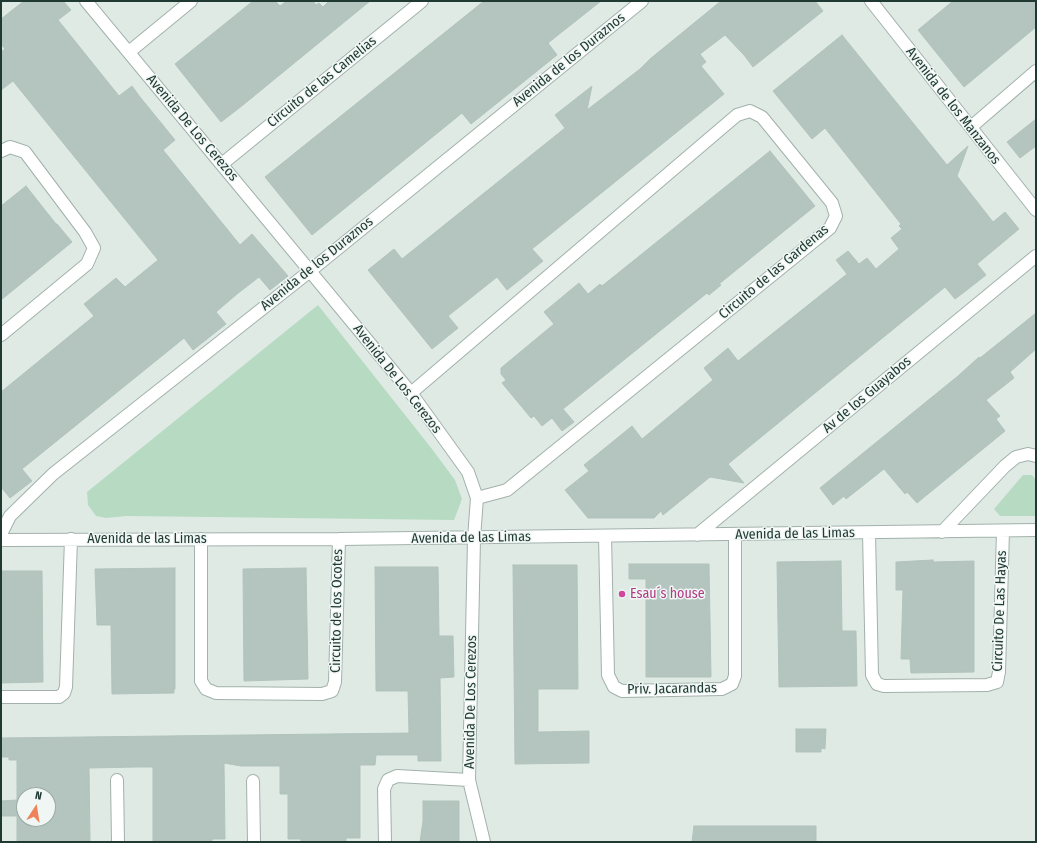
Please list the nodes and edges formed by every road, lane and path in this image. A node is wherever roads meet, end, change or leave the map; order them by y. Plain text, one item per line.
1 (86, 1) edge
2 (191, 1) edge
3 (422, 1) edge
4 (642, 1) edge
5 (871, 1) edge
6 (129, 52) junction
7 (1036, 72) edge
8 (971, 127) junction
9 (1, 151) edge
10 (222, 164) junction
11 (1036, 210) edge
12 (1036, 256) edge
13 (310, 271) junction
14 (1, 335) edge
15 (411, 393) junction
16 (1036, 456) edge
17 (477, 498) junction
18 (1036, 530) edge
19 (1003, 531) junction
20 (942, 532) junction
21 (869, 533) junction
22 (1, 534) edge
23 (697, 535) junction
24 (735, 535) junction
25 (605, 536) junction
26 (474, 538) junction
27 (71, 539) junction
28 (201, 539) junction
29 (339, 539) junction
30 (1, 540) edge
31 (1, 697) edge
32 (117, 780) dead end
33 (469, 780) junction
34 (253, 781) dead end
35 (118, 842) edge
36 (254, 842) edge
37 (385, 842) edge
38 (484, 842) edge

1 - 6 street, Avenida De Los Cerezos
2 - 6 street
3 - 10 street, Circuito de las Camelias
4 - 13 street, Avenida de los Duraznos
5 - 8 street, Avenida de los Manzanos
6 - 10 street, Avenida De Los Cerezos
7 - 8 street
8 - 11 street, Avenida de los Manzanos
9 - 14 street
10 - 13 street, Avenida De Los Cerezos
12 - 23 street, Av de los Guayabos
13 - 15 street, Avenida De Los Cerezos
13 - 22 street, Avenida de los Duraznos
15 - 17 street, Avenida De Los Cerezos
15 - 17 street, Circuito de las Gardenas
16 - 20 street
17 - 26 street, Avenida De Los Cerezos
18 - 19 street, Avenida de las Limas
19 - 20 street, Avenida de las Limas
19 - 21 street, Circuito De Las Hayas
20 - 21 street, Avenida de las Limas
21 - 24 street, Avenida de las Limas
23 - 24 street, Avenida de las Limas
23 - 25 street, Avenida de las Limas
24 - 25 street, Priv. Jacarandas
25 - 26 street, Avenida de las Limas
26 - 29 street, Avenida de las Limas
26 - 33 street, Avenida De Los Cerezos
27 - 28 street, Avenida de las Limas
27 - 30 street, Avenida de las Limas
27 - 31 street
28 - 29 street, Avenida de las Limas
28 - 29 street, Circuito de los Ocotes
32 - 35 street
33 - 37 street
33 - 38 street, Avenida De Los Cerezos
34 - 36 street

